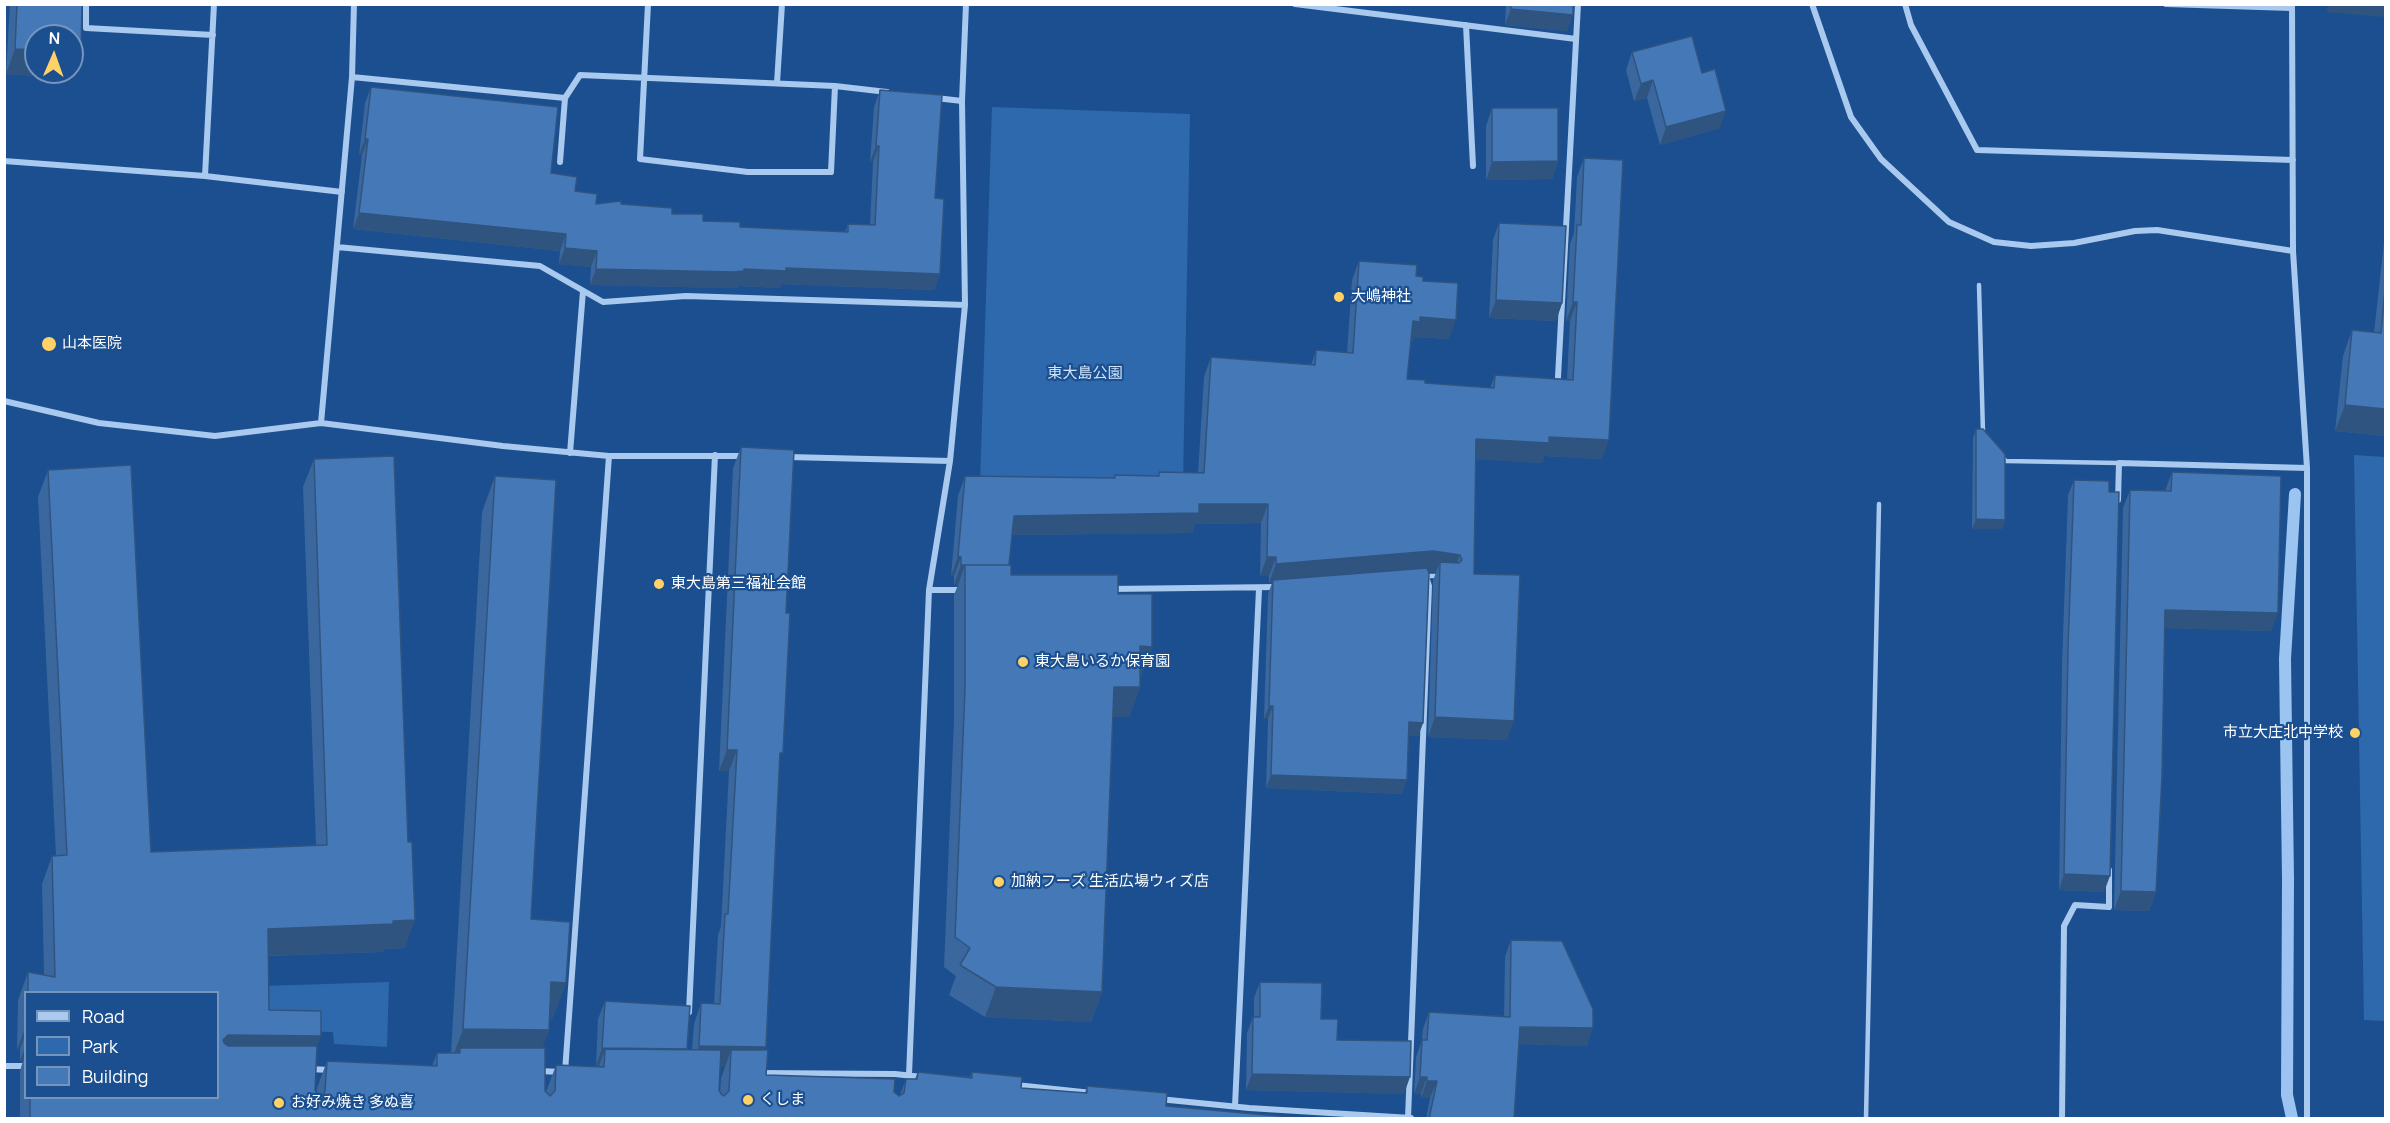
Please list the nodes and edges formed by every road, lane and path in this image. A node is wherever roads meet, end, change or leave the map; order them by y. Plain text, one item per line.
1 (86, 4) edge
2 (214, 4) edge
3 (354, 4) edge
4 (648, 4) edge
5 (782, 4) edge
6 (966, 4) edge
7 (1295, 4) edge
8 (1578, 4) edge
9 (1812, 4) edge
10 (1905, 4) edge
11 (2166, 4) edge
12 (2292, 6) edge
13 (1466, 25) junction
14 (213, 35) junction
15 (1576, 39) junction
16 (352, 77) junction
17 (646, 78) junction
18 (777, 83) junction
19 (835, 86) junction
20 (893, 93) edge
21 (927, 97) edge
22 (565, 98) junction
23 (962, 101) junction
24 (2293, 160) junction
25 (4, 161) edge
26 (560, 162) dead end
27 (1473, 166) dead end
28 (205, 176) junction
29 (342, 192) junction
30 (337, 247) junction
31 (2293, 251) junction
32 (1979, 285) dead end
33 (583, 291) junction
34 (965, 305) junction
35 (1558, 377) edge
36 (4, 401) edge
37 (321, 423) junction
38 (1984, 437) edge
39 (570, 453) junction
40 (1998, 453) edge
41 (715, 455) junction
42 (609, 456) junction
43 (750, 456) edge
44 (785, 457) edge
45 (950, 461) junction
46 (2119, 463) junction
47 (2307, 468) junction
48 (1879, 504) dead end
49 (2118, 511) edge
50 (1426, 576) junction
51 (1414, 577) edge
52 (1451, 578) edge
53 (1282, 587) edge
54 (1106, 589) edge
55 (1259, 589) junction
56 (929, 590) junction
57 (964, 590) edge
58 (2110, 859) edge
59 (688, 1025) edge
60 (4, 1065) edge
61 (24, 1066) edge
62 (301, 1069) edge
63 (313, 1070) junction
64 (336, 1070) edge
65 (530, 1071) edge
66 (542, 1071) junction
67 (565, 1072) junction
68 (576, 1072) edge
69 (752, 1073) edge
70 (895, 1074) junction
71 (909, 1075) junction
72 (932, 1078) edge
73 (312, 1079) edge
74 (541, 1083) edge
75 (893, 1085) edge
76 (1014, 1085) edge
77 (1095, 1093) edge
78 (1154, 1099) edge
79 (1235, 1106) junction
80 (1406, 1118) edge
81 (1866, 1119) edge
82 (2062, 1119) edge
83 (2307, 1119) edge

1 - 14 street
2 - 14 street
3 - 16 street
4 - 17 street
5 - 18 street
6 - 23 street
7 - 13 street
8 - 15 street
9 - 31 street
10 - 24 street
11 - 12 street
12 - 24 street
13 - 15 street
13 - 27 street
14 - 28 street
15 - 35 street
16 - 22 street
16 - 29 street
17 - 18 street
17 - 19 street
17 - 22 street
18 - 19 street
19 - 20 street
21 - 23 street
22 - 26 street
23 - 34 street
24 - 31 street
25 - 28 street
28 - 29 street
29 - 30 street
30 - 33 street
30 - 37 street
31 - 47 street
32 - 38 lane
33 - 34 street
33 - 39 street
34 - 45 street
36 - 37 street
37 - 39 street
39 - 42 street
40 - 46 lane
41 - 42 street
41 - 43 street
41 - 59 street
42 - 67 street
44 - 45 street
45 - 56 street
46 - 47 street
46 - 49 street
47 - 83 street
48 - 81 lane
50 - 51 street
50 - 52 lane
50 - 80 street
53 - 55 street
54 - 55 street
55 - 79 street
56 - 57 street
56 - 71 street
58 - 82 street
60 - 61 street
62 - 63 street
63 - 64 street
63 - 73 street
65 - 66 street
66 - 67 street
66 - 74 street
67 - 68 street
69 - 70 street
70 - 71 street
70 - 75 street
71 - 72 street
76 - 77 street
78 - 79 street
79 - 80 street

